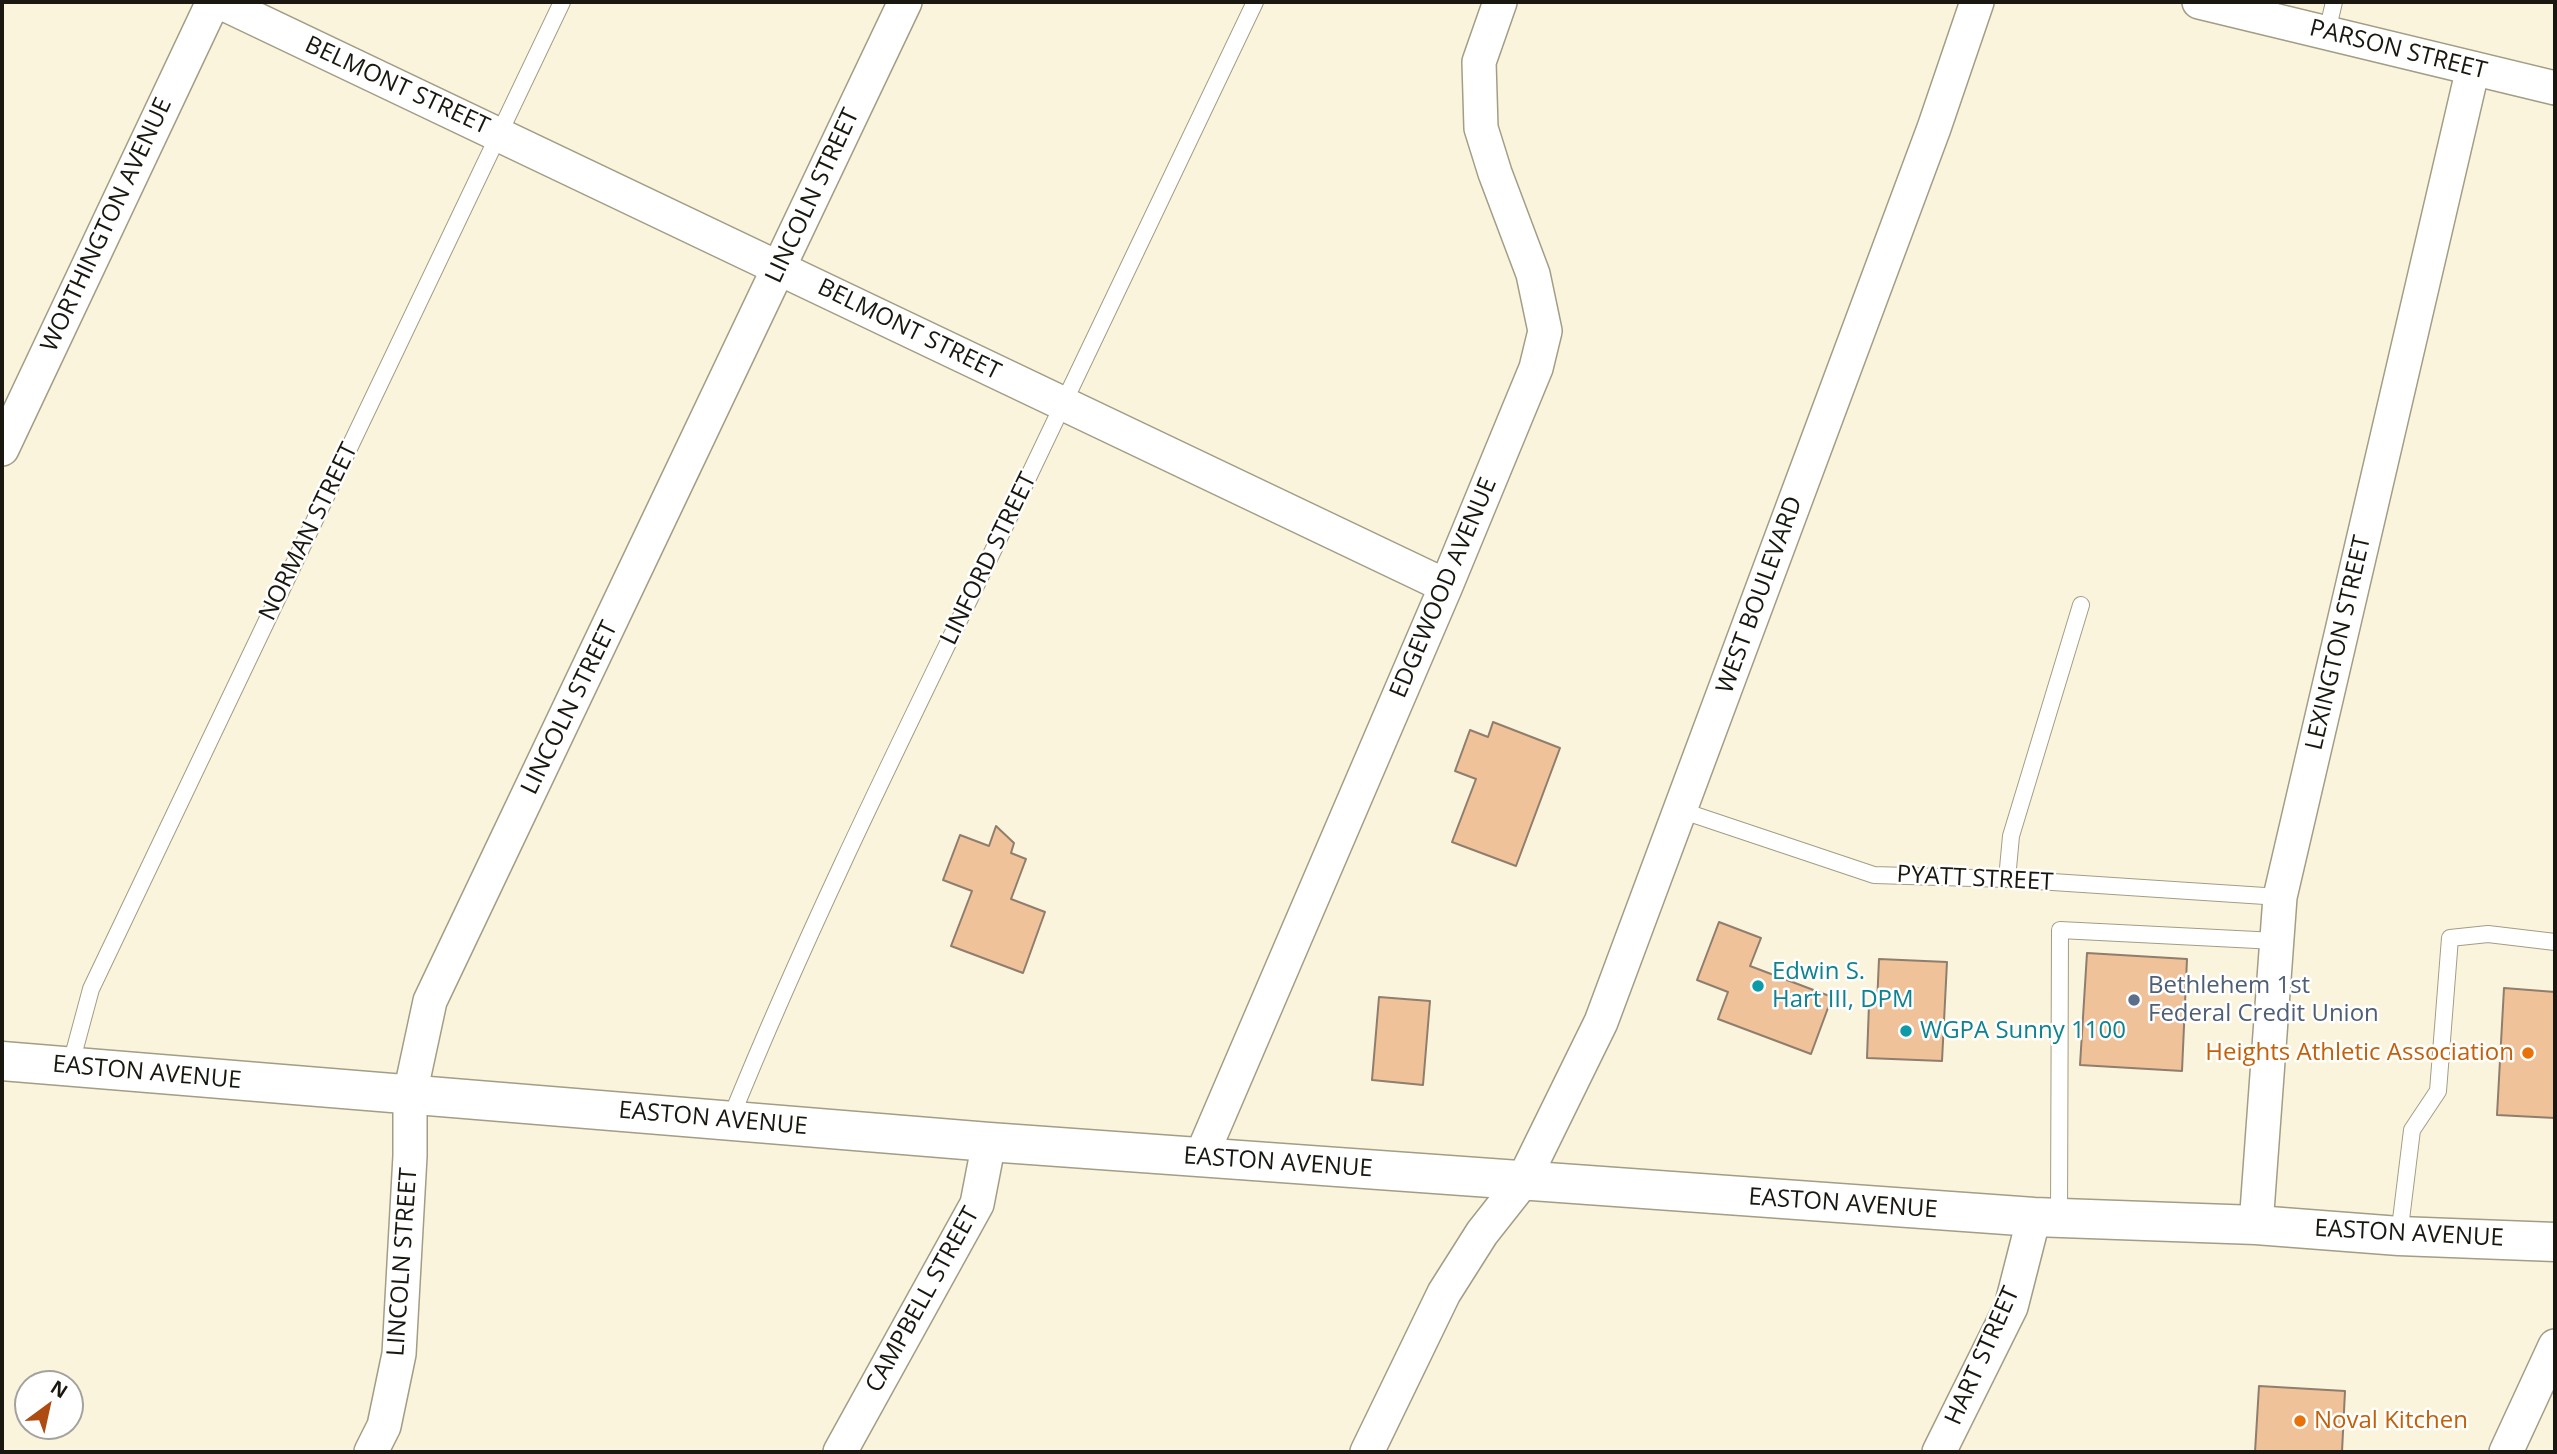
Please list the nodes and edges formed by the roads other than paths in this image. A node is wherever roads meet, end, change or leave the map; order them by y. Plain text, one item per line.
1 (213, 2) edge
2 (220, 2) edge
3 (562, 2) edge
4 (905, 2) edge
5 (1255, 2) edge
6 (1500, 2) edge
7 (1977, 2) edge
8 (2199, 2) edge
9 (2331, 17) edge
10 (2473, 68) junction
11 (2555, 88) edge
12 (499, 135) junction
13 (780, 268) junction
14 (1064, 404) junction
15 (2, 449) edge
16 (1446, 586) junction
17 (2081, 605) dead end
18 (1680, 810) junction
19 (2007, 879) junction
20 (2280, 897) junction
21 (2276, 942) junction
22 (2555, 942) edge
23 (2, 1061) edge
24 (70, 1067) junction
25 (410, 1094) junction
26 (730, 1120) junction
27 (989, 1142) junction
28 (1201, 1157) junction
29 (1523, 1181) junction
30 (2046, 1217) junction
31 (2256, 1225) junction
32 (2399, 1236) junction
33 (2555, 1242) edge
34 (2555, 1346) edge
35 (371, 1452) edge
36 (840, 1452) edge
37 (1367, 1452) edge
38 (1939, 1452) edge
39 (2506, 1452) edge

1 - 15 street, WORTHINGTON AVENUE
2 - 12 street, BELMONT STREET
3 - 12 lane, NORMAN STREET
4 - 13 street, LINCOLN STREET
5 - 14 lane, LINFORD STREET
6 - 16 street, EDGEWOOD AVENUE
7 - 18 street, WEST BOULEVARD
8 - 9 street, PARSON STREET
9 - 10 street, PARSON STREET
10 - 11 street, PARSON STREET
10 - 20 street, LEXINGTON STREET
12 - 13 street, BELMONT STREET
12 - 24 lane, NORMAN STREET
13 - 14 street, BELMONT STREET
13 - 25 street, LINCOLN STREET
14 - 16 street, BELMONT STREET
14 - 26 lane, LINFORD STREET
16 - 28 street, EDGEWOOD AVENUE
17 - 19 lane
18 - 19 lane, PYATT STREET
18 - 29 street, WEST BOULEVARD
19 - 20 lane, PYATT STREET
20 - 21 street, LEXINGTON STREET
21 - 30 lane
21 - 31 street, LEXINGTON STREET
22 - 32 lane
23 - 24 main road, EASTON AVENUE
24 - 25 main road, EASTON AVENUE
25 - 26 main road, EASTON AVENUE
25 - 35 street, LINCOLN STREET
26 - 27 main road, EASTON AVENUE
27 - 28 main road, EASTON AVENUE
27 - 36 street, CAMPBELL STREET
28 - 29 main road, EASTON AVENUE
29 - 30 main road, EASTON AVENUE
29 - 37 street, WEST BOULEVARD
30 - 31 main road, EASTON AVENUE
30 - 38 street, HART STREET
31 - 32 main road, EASTON AVENUE
32 - 33 main road, EASTON AVENUE
34 - 39 street

